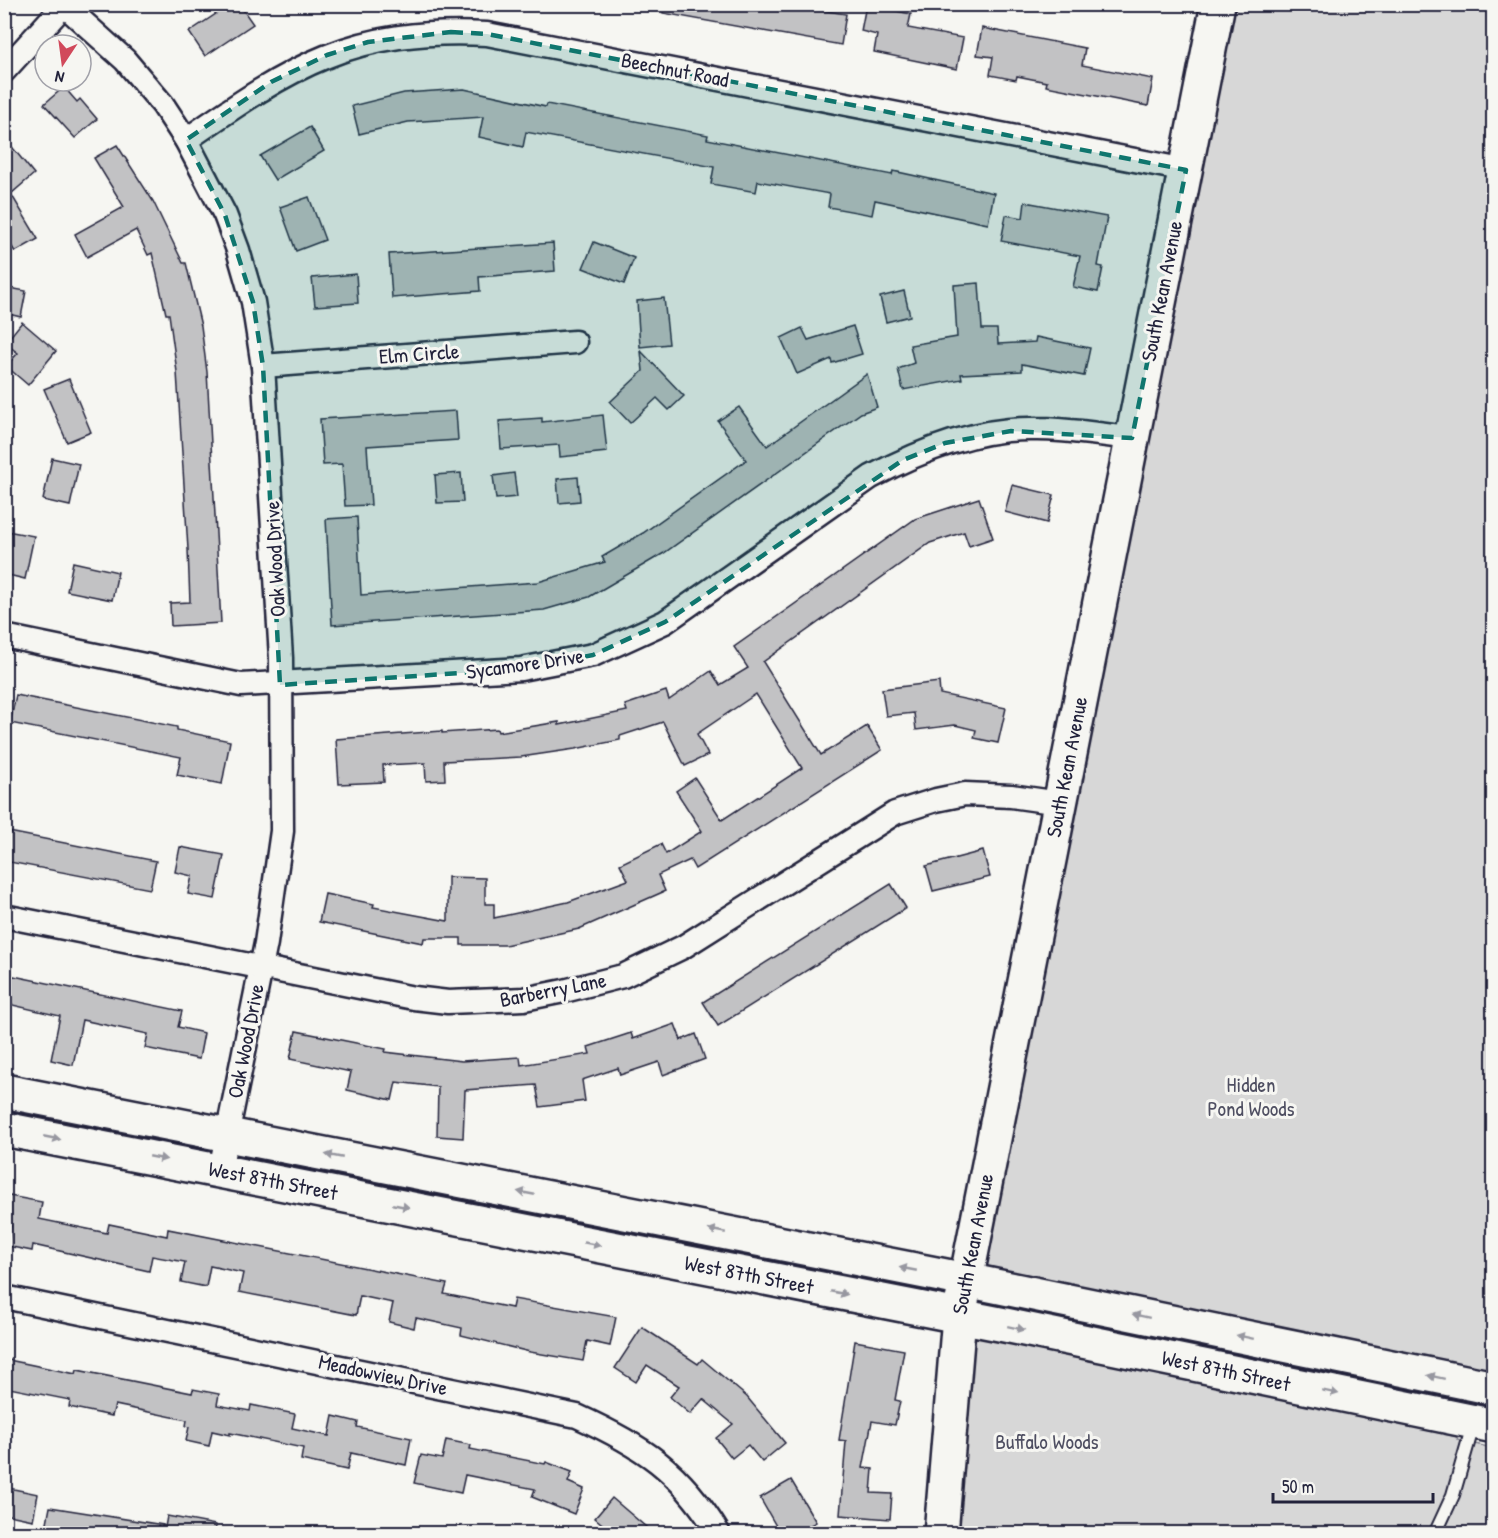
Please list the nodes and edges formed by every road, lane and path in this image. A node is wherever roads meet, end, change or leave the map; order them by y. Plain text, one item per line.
1 (1218, 4) edge
2 (63, 5) edge
3 (4, 71) edge
4 (186, 140) junction
5 (1186, 170) junction
6 (574, 342) dead end
7 (263, 366) junction
8 (1132, 438) junction
9 (4, 636) edge
10 (280, 684) junction
11 (1060, 803) junction
12 (4, 916) edge
13 (261, 968) junction
14 (4, 1091) edge
15 (4, 1128) edge
16 (227, 1134) junction
17 (220, 1170) junction
18 (966, 1280) junction
19 (4, 1297) edge
20 (959, 1316) junction
21 (1494, 1388) edge
22 (1484, 1424) edge
23 (719, 1533) edge
24 (941, 1533) edge
25 (1435, 1533) edge

1 - 5 main road, South Kean Avenue
2 - 3 street
2 - 4 street, Oak Wood Drive
4 - 5 street, Beechnut Road
4 - 7 street, Oak Wood Drive
5 - 8 main road, South Kean Avenue
6 - 7 street, Elm Circle
7 - 10 street, Oak Wood Drive
8 - 10 street, Sycamore Drive
8 - 11 main road, South Kean Avenue
9 - 10 street, Sycamore Drive
10 - 13 street, Oak Wood Drive
11 - 13 street, Barberry Lane
11 - 18 main road, South Kean Avenue
12 - 13 street, Barberry Lane
13 - 16 street, Oak Wood Drive
14 - 16 main road, West 87th Street
15 -> 17 main road, West 87th Street
16 - 17 street, Oak Wood Drive
18 -> 16 main road, West 87th Street
17 -> 20 main road, West 87th Street
18 - 20 main road, South Kean Avenue
21 -> 18 main road, West 87th Street
19 - 23 street, Meadowview Drive
20 -> 22 main road, West 87th Street
20 - 24 main road, South Kean Avenue
22 - 25 lane

